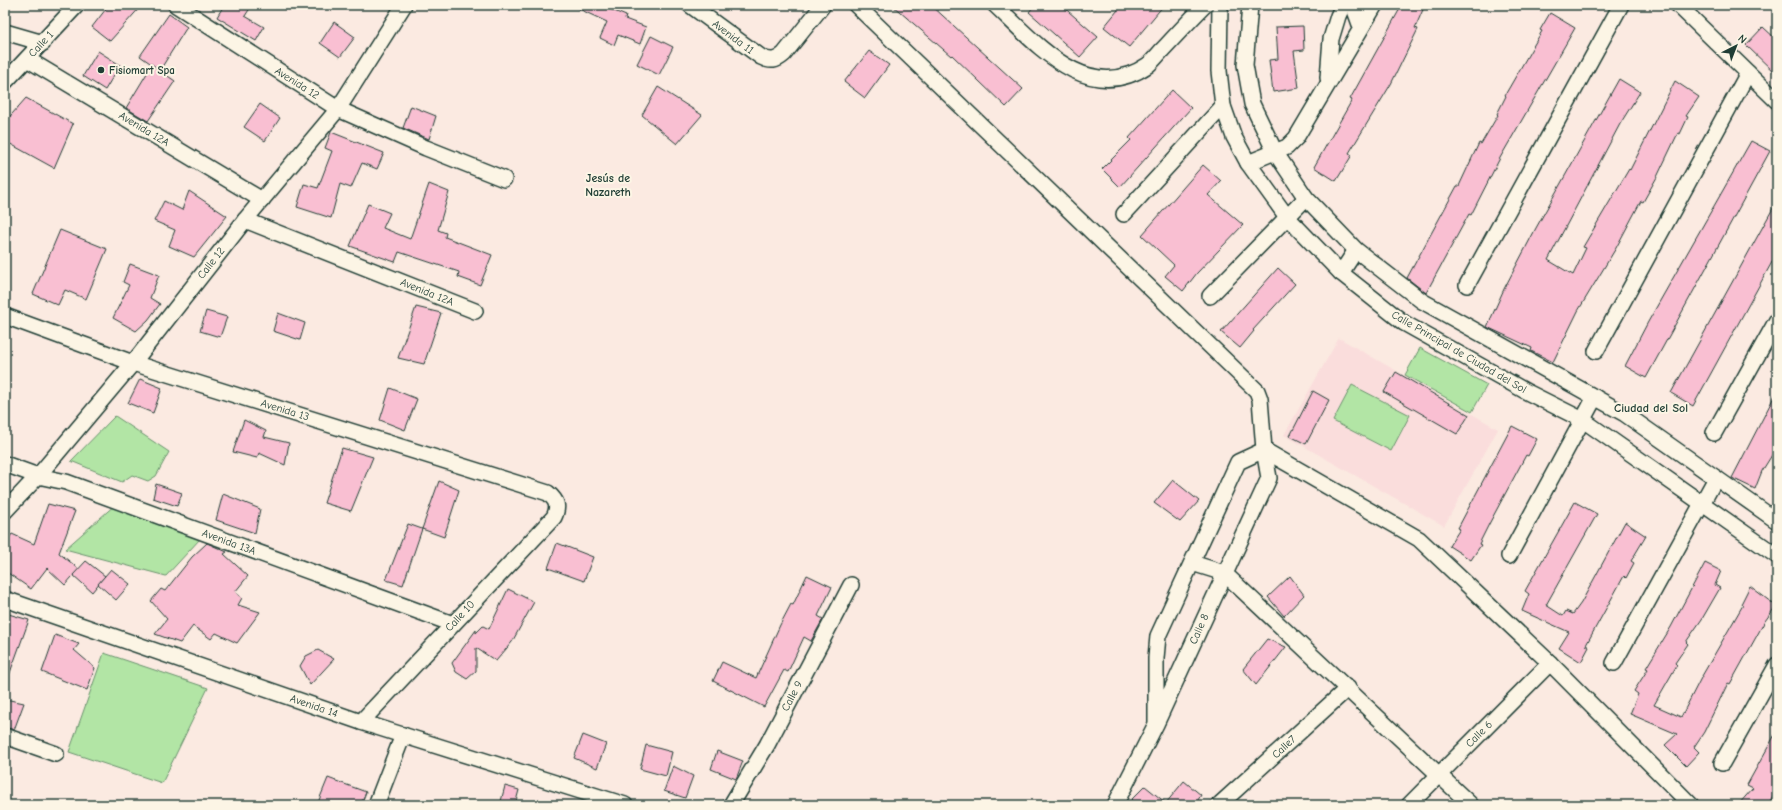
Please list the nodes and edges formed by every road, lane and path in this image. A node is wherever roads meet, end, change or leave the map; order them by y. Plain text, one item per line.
1 (77, 5) edge
2 (176, 5) edge
3 (404, 5) edge
4 (690, 5) edge
5 (823, 5) edge
6 (856, 5) edge
7 (995, 5) edge
8 (1205, 5) edge
9 (1220, 5) edge
10 (1250, 5) edge
11 (1343, 5) edge
12 (1353, 5) edge
13 (1375, 5) edge
14 (1621, 5) edge
15 (1678, 5) edge
16 (1361, 27) junction
17 (5, 32) edge
18 (43, 42) junction
19 (27, 59) junction
20 (1748, 73) junction
21 (5, 82) edge
22 (1326, 87) junction
23 (1777, 102) edge
24 (1223, 106) junction
25 (338, 109) junction
26 (1275, 152) junction
27 (1248, 163) junction
28 (504, 179) dead end
29 (1306, 198) junction
30 (262, 200) junction
31 (1124, 214) dead end
32 (1287, 217) junction
33 (245, 220) junction
34 (1356, 250) junction
35 (1341, 273) junction
36 (1467, 285) dead end
37 (1210, 296) dead end
38 (475, 311) dead end
39 (5, 316) edge
40 (1777, 320) edge
41 (1596, 351) dead end
42 (133, 363) junction
43 (1595, 397) junction
44 (1583, 420) junction
45 (1714, 433) dead end
46 (1264, 450) junction
47 (5, 464) edge
48 (38, 476) junction
49 (1716, 478) junction
50 (1701, 503) junction
51 (558, 509) joint
52 (5, 511) edge
53 (1777, 521) edge
54 (1509, 556) dead end
55 (1777, 556) edge
56 (1192, 563) junction
57 (1224, 573) junction
58 (850, 585) dead end
59 (5, 599) edge
60 (453, 624) junction
61 (1550, 663) junction
62 (1614, 663) dead end
63 (1777, 665) edge
64 (1348, 688) junction
65 (362, 722) junction
66 (1156, 724) junction
67 (403, 735) junction
68 (5, 736) edge
69 (56, 754) dead end
70 (1722, 763) dead end
71 (1439, 774) junction
72 (376, 805) edge
73 (625, 805) edge
74 (731, 805) edge
75 (1115, 805) edge
76 (1219, 805) edge
77 (1409, 805) edge
78 (1470, 805) edge
79 (1691, 805) edge

1 - 18 street, Calle 1
2 - 25 street, Avenida 12
3 - 25 street, Calle 12
4 - 5 street, Avenida 11
6 - 46 street, Calle 8
7 - 8 street
9 - 24 street, Calle Principal de Ciudad del Sol
10 - 26 street
11 - 22 street
12 - 16 street
13 - 16 street
14 - 36 street
15 - 20 street
16 - 22 street
17 - 18 street
18 - 19 street, Calle 1
19 - 21 street, Calle 1
19 - 30 street, Avenida 12A
20 - 23 street
20 - 41 street
22 - 26 street
24 - 27 street, Calle Principal de Ciudad del Sol
24 - 31 street
25 - 28 street, Avenida 12
25 - 30 street, Calle 12
26 - 27 street
26 - 29 street
27 - 32 street, Calle Principal de Ciudad del Sol
29 - 32 street
29 - 34 street
30 - 33 street, Calle 12
32 - 35 street, Calle Principal de Ciudad del Sol
32 - 37 street
33 - 38 street, Avenida 12A
33 - 42 street, Calle 12
34 - 35 street
34 - 43 street
35 - 44 street, Calle Principal de Ciudad del Sol
39 - 42 street, Avenida 13
40 - 45 street
42 - 48 street, Calle 12
42 - 51 street, Avenida 13
43 - 44 street
43 - 49 street
44 - 50 street, Calle Principal de Ciudad del Sol
44 - 54 street
46 - 56 street
46 - 57 street, Calle 8
46 - 61 street
47 - 48 street, Avenida 13A
48 - 52 street, Calle 12
48 - 60 street, Avenida 13A
49 - 50 street
49 - 53 street
50 - 55 street, Calle Principal de Ciudad del Sol
50 - 62 street
51 - 60 street, Calle 10
56 - 57 street
56 - 66 street
57 - 64 street
57 - 66 street, Calle 8
58 - 74 street, Calle 9
59 - 65 street, Avenida 14
60 - 65 street, Calle 10
61 - 71 street, Calle 6
61 - 79 street
63 - 70 street
64 - 71 street
64 - 76 street, Calle7
65 - 67 street, Avenida 14
66 - 75 street, Calle 8
67 - 72 street
67 - 73 street, Avenida 14
68 - 69 street
71 - 77 street, Calle 6
71 - 78 street

